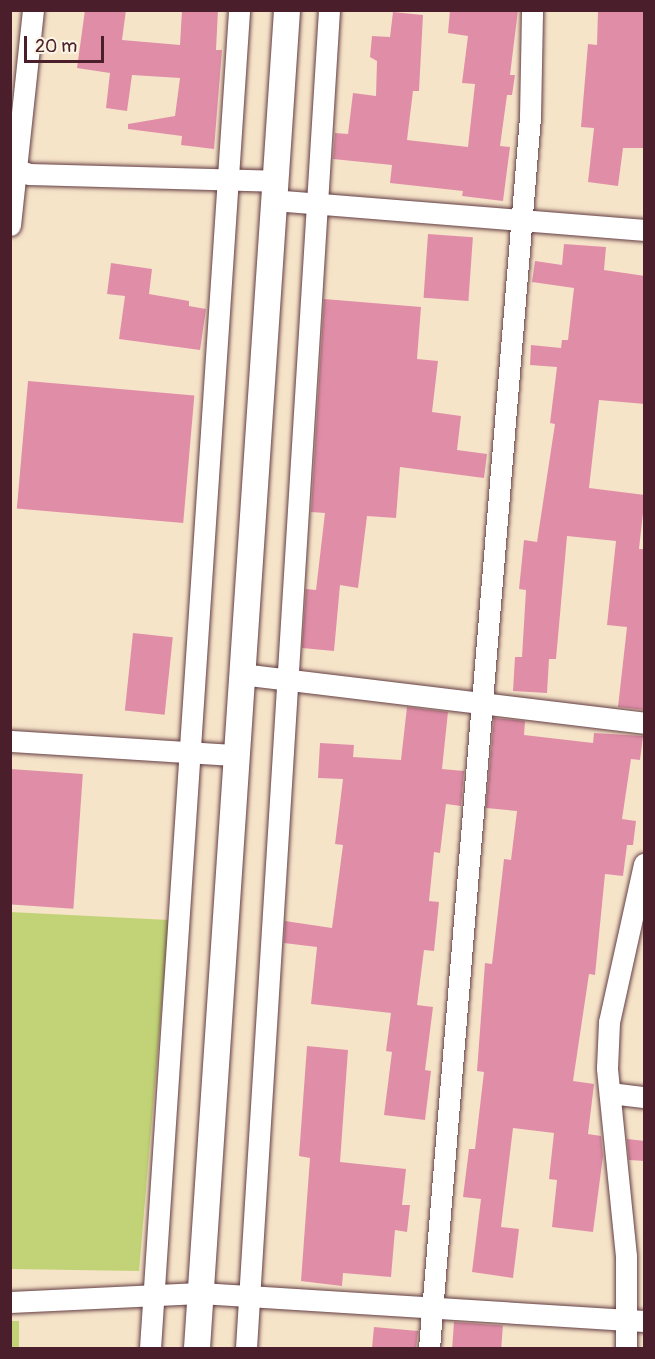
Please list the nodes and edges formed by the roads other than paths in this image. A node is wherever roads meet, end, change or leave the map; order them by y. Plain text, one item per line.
1 (33, 10) edge
2 (239, 10) edge
3 (287, 10) edge
4 (329, 10) edge
5 (532, 10) edge
6 (13, 168) edge
7 (228, 180) junction
8 (273, 191) junction
9 (316, 205) junction
10 (522, 219) junction
11 (10, 225) edge
12 (645, 230) edge
13 (241, 674) junction
14 (285, 680) junction
15 (483, 703) junction
16 (645, 723) edge
17 (10, 741) edge
18 (190, 752) junction
19 (235, 755) junction
20 (645, 864) edge
21 (610, 1093) junction
22 (645, 1097) edge
23 (200, 1293) junction
24 (153, 1295) junction
25 (249, 1296) junction
26 (10, 1302) edge
27 (431, 1309) junction
28 (636, 1321) edge
29 (150, 1348) edge
30 (197, 1348) edge
31 (246, 1348) edge
32 (429, 1348) edge
33 (626, 1348) edge

1 - 6 street
2 - 7 street
3 - 8 street
4 - 9 street
5 - 10 street
6 - 7 street
6 - 11 street
7 - 8 street
7 - 18 street
8 - 9 street
8 - 13 street
9 - 10 street
9 - 14 street
10 - 12 street
10 - 15 street
13 - 14 street
13 - 19 street
14 - 15 street
14 - 25 street
15 - 16 street
15 - 27 street
17 - 18 street
18 - 19 street
18 - 24 street
19 - 23 street
20 - 21 street
21 - 22 street
21 - 28 street
23 - 24 street
23 - 25 street
23 - 30 street
24 - 26 street
24 - 29 street
25 - 27 street
25 - 31 street
27 - 28 street
27 - 32 street
28 - 33 street

